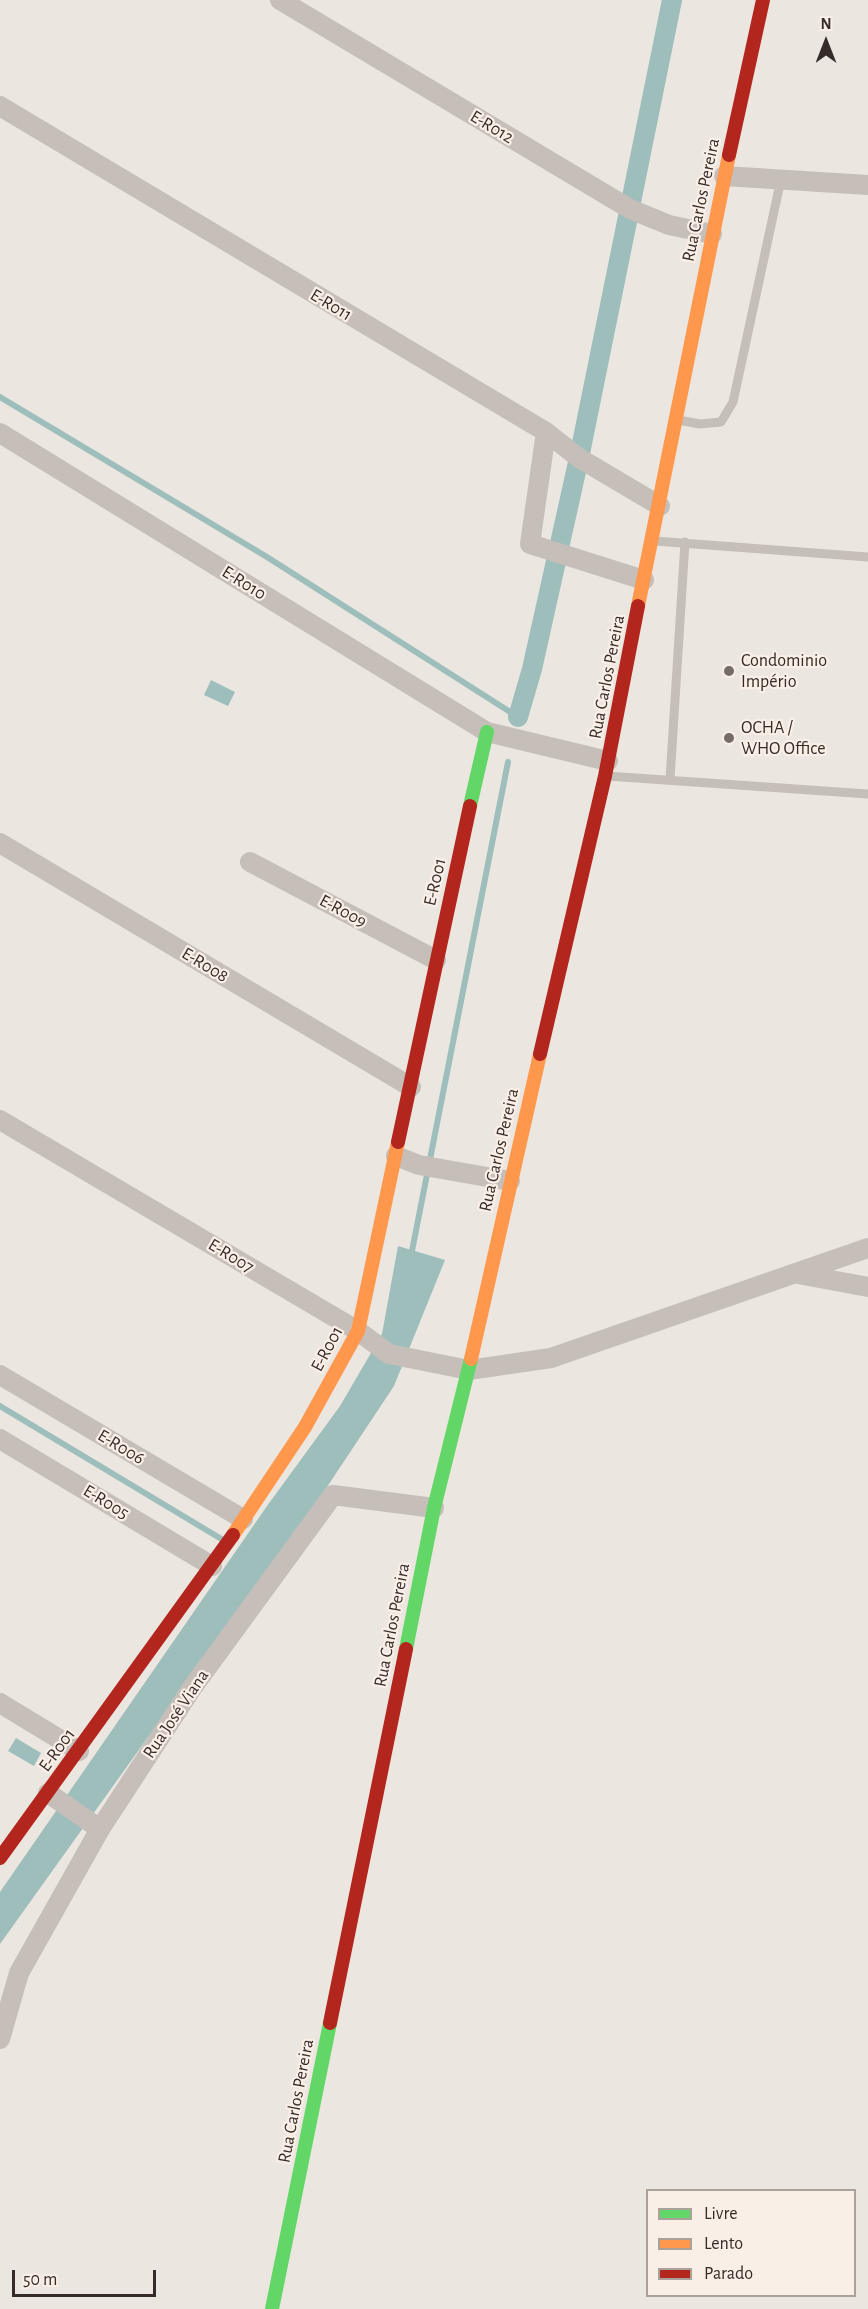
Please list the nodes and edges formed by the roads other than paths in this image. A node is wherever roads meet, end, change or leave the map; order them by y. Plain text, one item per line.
1 (280, 0) edge
2 (763, 0) edge
3 (0, 106) edge
4 (724, 176) junction
5 (782, 179) junction
6 (868, 185) edge
7 (712, 234) junction
8 (674, 420) junction
9 (546, 432) junction
10 (0, 433) edge
11 (660, 506) junction
12 (653, 540) junction
13 (685, 542) junction
14 (868, 557) edge
15 (644, 580) junction
16 (487, 732) junction
17 (607, 769) junction
18 (669, 779) junction
19 (868, 794) edge
20 (0, 843) edge
21 (250, 862) dead end
22 (436, 960) junction
23 (411, 1088) junction
24 (0, 1120) edge
25 (396, 1156) junction
26 (510, 1181) junction
27 (868, 1248) edge
28 (795, 1274) junction
29 (868, 1287) edge
30 (358, 1331) junction
31 (469, 1370) junction
32 (0, 1375) edge
33 (0, 1439) edge
34 (434, 1508) junction
35 (243, 1519) junction
36 (213, 1566) junction
37 (0, 1703) edge
38 (79, 1751) junction
39 (48, 1793) junction
40 (100, 1829) junction
41 (0, 1858) edge
42 (0, 2039) edge
43 (273, 2309) edge

1 - 7 street, E-R012
2 - 4 street, Rua Carlos Pereira
3 - 9 street, E-R011
4 - 5 street
4 - 7 street, Rua Carlos Pereira
5 - 6 street
5 - 8 lane
7 - 8 street, Rua Carlos Pereira
8 - 11 street, Rua Carlos Pereira
9 - 11 street, E-R011
9 - 15 street
10 - 16 street, E-R010
11 - 12 street, Rua Carlos Pereira
12 - 13 lane
12 - 15 street, Rua Carlos Pereira
13 - 14 lane
13 - 18 lane
15 - 17 street, Rua Carlos Pereira
16 - 17 street, E-R010
16 - 22 street, E-R001
17 - 18 lane
17 - 26 street, Rua Carlos Pereira
18 - 19 lane
20 - 23 street, E-R008
21 - 22 street, E-R009
22 - 23 street, E-R001
23 - 25 street, E-R001
24 - 30 street, E-R007
25 - 26 street
25 - 30 street, E-R001
26 - 31 street, Rua Carlos Pereira
27 - 28 street, E-R007
28 - 29 street
28 - 31 street, E-R007
30 - 31 street, E-R007
30 - 35 street, E-R001
31 - 34 street, Rua Carlos Pereira
32 - 35 street, E-R006
33 - 36 street, E-R005
34 - 40 street, Rua José Viana
34 - 43 street, Rua Carlos Pereira
35 - 36 street, E-R001
36 - 38 street, E-R001
37 - 38 street
38 - 39 street, E-R001
39 - 40 street
39 - 41 street, E-R001
40 - 42 street, Rua José Viana

